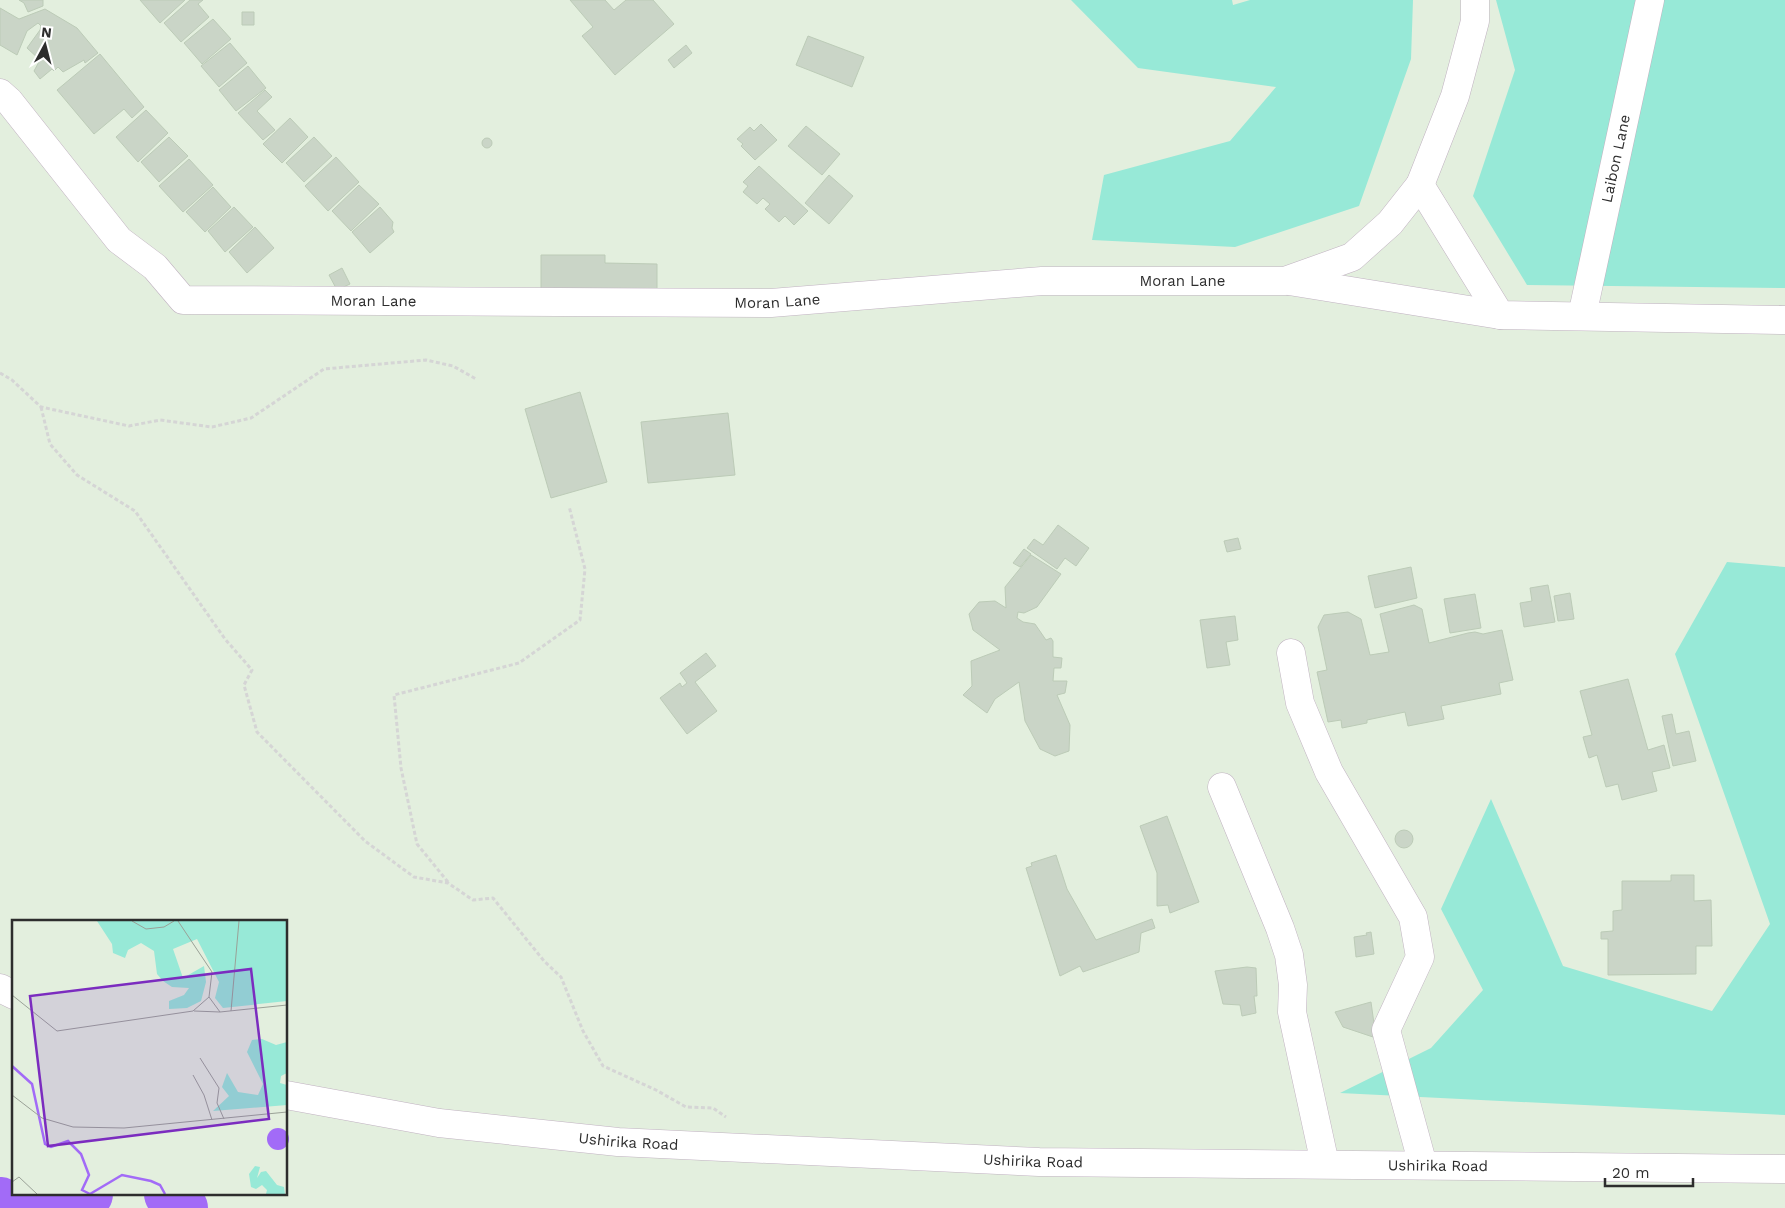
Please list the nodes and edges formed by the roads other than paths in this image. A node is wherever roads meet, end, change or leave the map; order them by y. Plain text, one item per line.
1 (1475, 0) edge
2 (1650, 0) edge
3 (0, 93) edge
4 (1420, 185) junction
5 (1285, 281) junction
6 (1500, 315) junction
7 (1582, 316) junction
8 (1785, 320) edge
9 (1291, 654) dead end
10 (1222, 787) dead end
11 (0, 988) edge
12 (12, 994) edge
13 (288, 1095) edge
14 (1325, 1164) junction
15 (1423, 1165) junction
16 (1785, 1169) edge

1 - 4 street, Moran Lane
2 - 7 street, Laibon Lane
3 - 5 street, Moran Lane
4 - 5 street, Moran Lane
4 - 6 street
5 - 6 street
6 - 7 street
7 - 8 street
9 - 15 street
10 - 14 street
11 - 12 street
13 - 14 street, Ushirika Road
14 - 15 street, Ushirika Road
15 - 16 street, Ushirika Road

